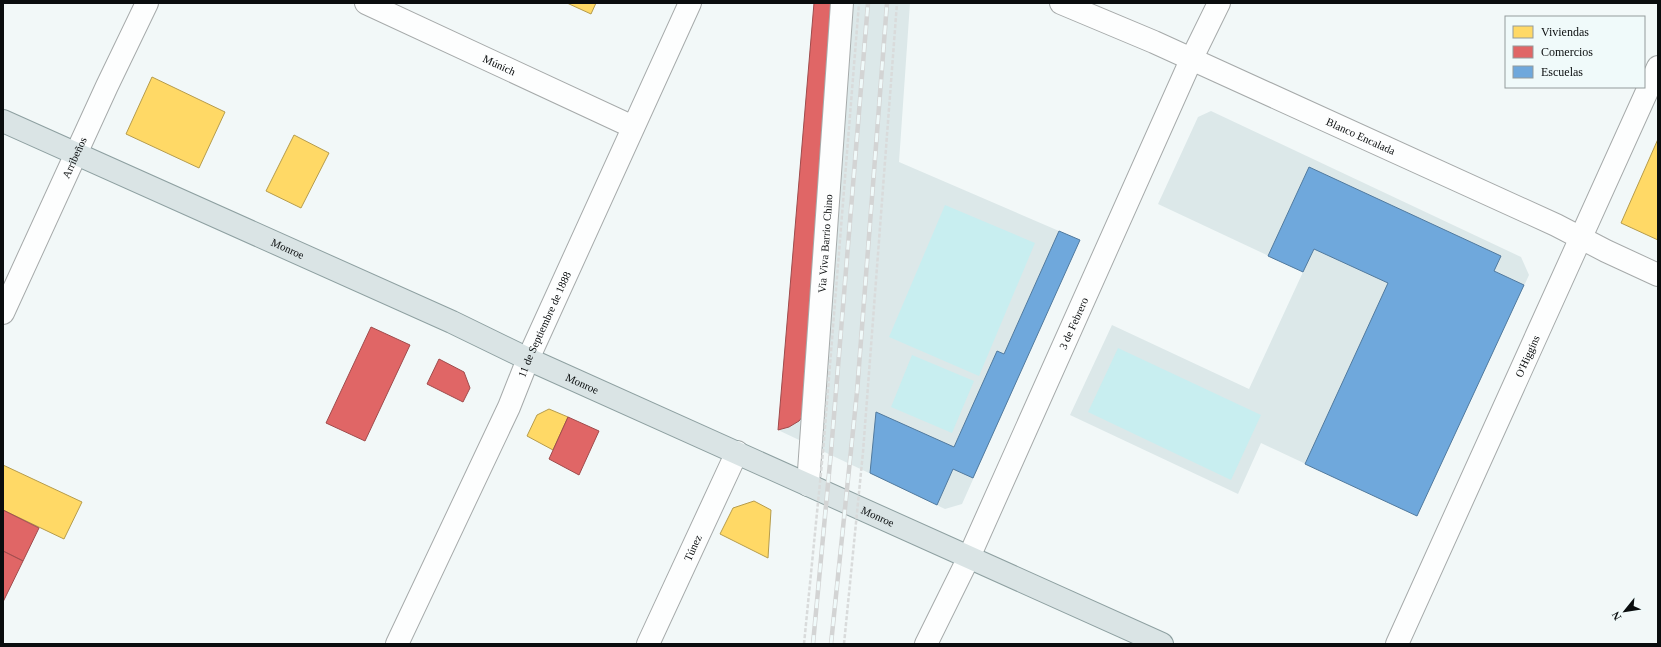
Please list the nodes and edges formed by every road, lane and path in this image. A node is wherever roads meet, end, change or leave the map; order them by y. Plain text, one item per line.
1 (147, 3) edge
2 (366, 3) edge
3 (690, 3) edge
4 (842, 3) edge
5 (858, 3) edge
6 (897, 3) edge
7 (1061, 3) edge
8 (1219, 3) edge
9 (1191, 60) junction
10 (1658, 67) edge
11 (3, 121) edge
12 (633, 127) junction
13 (76, 155) junction
14 (1581, 238) junction
15 (1658, 275) edge
16 (3, 313) edge
17 (528, 359) junction
18 (737, 452) junction
19 (808, 485) junction
20 (969, 557) junction
21 (397, 644) edge
22 (648, 644) edge
23 (804, 644) edge
24 (844, 644) edge
25 (926, 644) edge
26 (1162, 644) edge
27 (1397, 644) edge

1 - 13 street, Arribeños
2 - 12 street, Múnich
3 - 12 street, 11 de Septiembre de 1888
4 - 19 street, Via Viva Barrio Chino
5 - 23 path, bridge
6 - 24 path, bridge
7 - 9 street, Blanco Encalada
8 - 9 street, 3 de Febrero
9 - 14 street, Blanco Encalada
9 - 20 street, 3 de Febrero
10 - 14 street, O'Higgins
11 - 13 main road, Monroe
12 - 17 street, 11 de Septiembre de 1888
13 - 16 street, Arribeños
13 - 17 main road, Monroe
14 - 15 street, Blanco Encalada
14 - 27 street, O'Higgins
17 - 18 main road, Monroe
17 - 21 street, 11 de Septiembre de 1888
18 - 19 main road, Monroe
18 - 22 street, Túnez
19 - 20 main road, Monroe
20 - 25 street, 3 de Febrero
20 - 26 main road, Monroe

